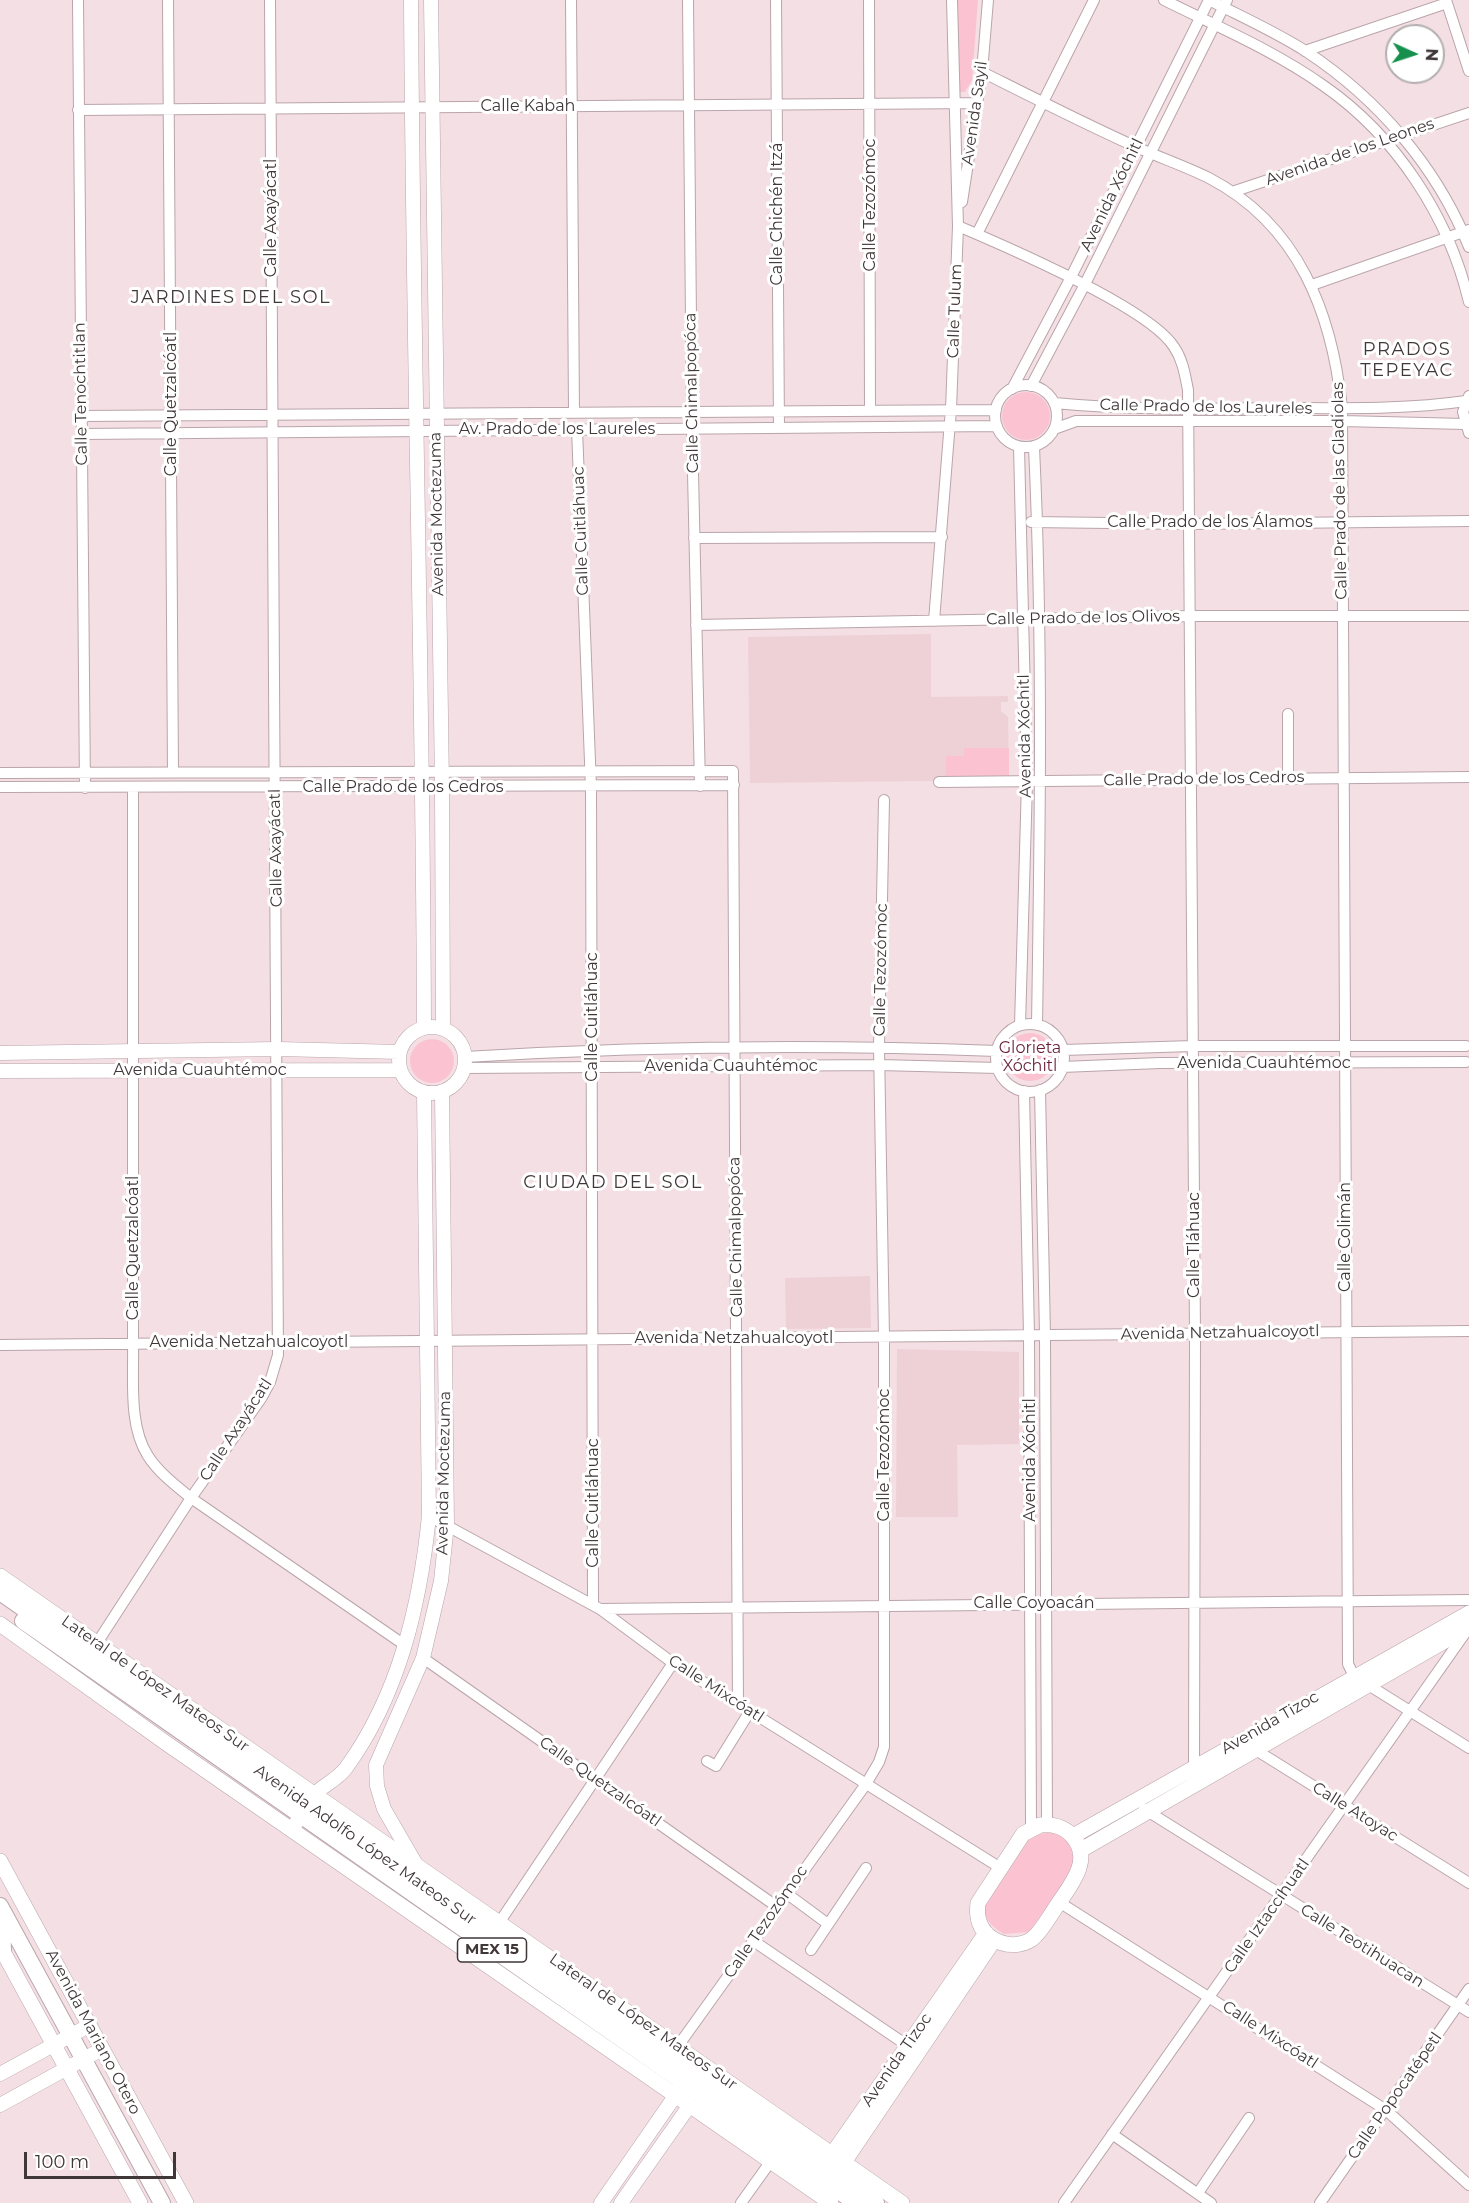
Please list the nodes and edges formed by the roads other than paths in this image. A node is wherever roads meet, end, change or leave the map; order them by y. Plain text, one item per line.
1 (78, 0) edge
2 (168, 0) edge
3 (270, 0) edge
4 (411, 0) edge
5 (431, 0) edge
6 (571, 0) edge
7 (688, 0) edge
8 (776, 0) edge
9 (868, 0) edge
10 (952, 0) edge
11 (988, 0) edge
12 (1094, 0) edge
13 (1164, 0) edge
14 (1209, 0) edge
15 (1446, 2) edge
16 (1225, 4) edge
17 (1200, 18) junction
18 (1214, 25) junction
19 (1305, 51) junction
20 (1469, 71) edge
21 (982, 72) junction
22 (954, 102) junction
23 (978, 102) junction
24 (1042, 102) junction
25 (870, 103) junction
26 (777, 104) junction
27 (572, 105) junction
28 (689, 105) junction
29 (411, 106) junction
30 (431, 106) junction
31 (271, 108) junction
32 (168, 109) junction
33 (78, 110) junction
34 (1469, 113) edge
35 (1401, 135) junction
36 (1385, 140) junction
37 (1136, 147) junction
38 (1151, 153) junction
39 (1232, 192) junction
40 (958, 226) junction
41 (1466, 231) edge
42 (977, 234) junction
43 (1447, 237) junction
44 (1469, 247) edge
45 (1070, 279) junction
46 (1312, 285) junction
47 (1084, 286) junction
48 (1469, 302) edge
49 (1031, 386) junction
50 (1012, 389) junction
51 (1467, 399) edge
52 (1054, 404) junction
53 (1342, 408) junction
54 (951, 409) junction
55 (1190, 409) junction
56 (779, 410) junction
57 (870, 410) junction
58 (996, 410) junction
59 (574, 411) junction
60 (691, 411) junction
61 (415, 413) junction
62 (435, 413) junction
63 (272, 414) junction
64 (171, 415) junction
65 (81, 416) junction
66 (1190, 421) junction
67 (1342, 421) junction
68 (950, 426) junction
69 (997, 426) junction
70 (692, 428) junction
71 (779, 428) junction
72 (1467, 428) edge
73 (577, 429) junction
74 (1054, 429) junction
75 (415, 430) junction
76 (435, 430) junction
77 (272, 432) junction
78 (171, 433) junction
79 (82, 434) junction
80 (1019, 447) junction
81 (1034, 447) junction
82 (1469, 520) edge
83 (1342, 521) junction
84 (1023, 522) junction
85 (1038, 522) junction
86 (1188, 524) junction
87 (942, 537) junction
88 (694, 538) junction
89 (1189, 616) junction
90 (1469, 616) edge
91 (1342, 618) junction
92 (1024, 619) junction
93 (1038, 619) junction
94 (934, 621) junction
95 (696, 625) junction
96 (1288, 714) dead end
97 (423, 770) junction
98 (275, 771) junction
99 (442, 771) junction
100 (734, 771) joint
101 (0, 772) edge
102 (84, 772) junction
103 (173, 772) junction
104 (591, 772) junction
105 (700, 772) junction
106 (1343, 777) junction
107 (1469, 777) edge
108 (1288, 778) junction
109 (1191, 779) junction
110 (939, 782) dead end
111 (1027, 782) junction
112 (1040, 782) junction
113 (734, 785) junction
114 (700, 786) junction
115 (0, 787) edge
116 (423, 787) junction
117 (442, 787) junction
118 (591, 787) junction
119 (85, 788) junction
120 (133, 788) junction
121 (275, 788) junction
122 (885, 800) dead end
123 (1020, 1025) junction
124 (1037, 1025) junction
125 (424, 1028) junction
126 (442, 1029) junction
127 (1467, 1042) edge
128 (1193, 1046) junction
129 (1345, 1046) junction
130 (879, 1047) junction
131 (734, 1048) junction
132 (278, 1049) junction
133 (593, 1049) junction
134 (1063, 1050) junction
135 (997, 1051) junction
136 (132, 1052) junction
137 (400, 1052) junction
138 (0, 1053) edge
139 (1345, 1062) junction
140 (465, 1063) junction
141 (1193, 1063) junction
142 (879, 1065) junction
143 (1468, 1065) edge
144 (592, 1066) junction
145 (734, 1066) junction
146 (1062, 1067) junction
147 (998, 1068) junction
148 (278, 1069) junction
149 (132, 1070) junction
150 (400, 1070) junction
151 (0, 1071) edge
152 (1040, 1090) junction
153 (1024, 1091) junction
154 (424, 1092) junction
155 (442, 1092) junction
156 (1469, 1331) edge
157 (1345, 1332) junction
158 (1195, 1334) junction
159 (1029, 1335) junction
160 (1045, 1335) junction
161 (884, 1337) junction
162 (737, 1338) junction
163 (594, 1339) junction
164 (427, 1341) junction
165 (445, 1341) junction
166 (279, 1342) junction
167 (133, 1343) junction
168 (0, 1345) edge
169 (191, 1498) junction
170 (429, 1516) junction
171 (447, 1524) junction
172 (0, 1576) edge
173 (0, 1592) edge
174 (1469, 1600) edge
175 (1347, 1601) junction
176 (1196, 1602) junction
177 (1046, 1603) junction
178 (1030, 1604) junction
179 (0, 1605) edge
180 (885, 1605) junction
181 (739, 1606) junction
182 (597, 1607) junction
183 (1469, 1613) edge
184 (0, 1624) edge
185 (1469, 1627) edge
186 (97, 1643) junction
187 (406, 1646) junction
188 (423, 1658) junction
189 (673, 1663) junction
190 (1354, 1676) junction
191 (1369, 1685) junction
192 (738, 1703) junction
193 (750, 1711) junction
194 (1411, 1711) junction
195 (1240, 1740) junction
196 (1469, 1748) edge
197 (1256, 1750) junction
198 (706, 1761) dead end
199 (1194, 1766) junction
200 (595, 1779) junction
201 (1204, 1780) junction
202 (866, 1784) junction
203 (1132, 1802) junction
204 (1344, 1805) junction
205 (304, 1812) junction
206 (1148, 1812) junction
207 (1039, 1826) junction
208 (1072, 1836) junction
209 (1081, 1850) junction
210 (0, 1861) edge
211 (999, 1867) junction
212 (418, 1868) junction
213 (866, 1868) dead end
214 (1469, 1883) edge
215 (786, 1893) junction
216 (1281, 1896) junction
217 (1059, 1902) junction
218 (776, 1906) junction
219 (1, 1908) edge
220 (499, 1923) junction
221 (828, 1924) junction
222 (990, 1936) junction
223 (752, 1940) junction
224 (1, 1948) edge
225 (812, 1950) dead end
226 (1469, 1989) edge
227 (1210, 1997) junction
228 (1458, 2006) junction
229 (1469, 2012) edge
230 (90, 2025) junction
231 (71, 2035) junction
232 (54, 2045) junction
233 (678, 2046) junction
234 (908, 2046) junction
235 (102, 2049) junction
236 (84, 2059) junction
237 (900, 2067) junction
238 (67, 2069) junction
239 (0, 2074) edge
240 (687, 2078) junction
241 (0, 2105) edge
242 (690, 2105) junction
243 (1386, 2110) junction
244 (1249, 2118) dead end
245 (1112, 2134) junction
246 (771, 2161) junction
247 (827, 2178) edge
248 (1469, 2185) edge
249 (1198, 2193) junction
250 (140, 2203) edge
251 (162, 2203) edge
252 (186, 2203) edge
253 (602, 2203) edge
254 (621, 2203) edge
255 (741, 2203) edge
256 (856, 2203) edge
257 (876, 2203) edge
258 (902, 2203) edge
259 (1064, 2203) edge
260 (1211, 2203) edge
261 (1320, 2203) edge

1 - 33 street, Calle Tenochtitlan
2 - 32 street, Calle Quetzalcóatl
3 - 31 street, Calle Axayácatl
4 - 29 street, Avenida Moctezuma
5 - 30 street, Avenida Moctezuma
6 - 27 street
7 - 28 street, Calle Chimalpopóca
8 - 26 street, Calle Chichén Itzá
9 - 25 street, Calle Tezozómoc
10 - 22 street, Calle Tulum
11 - 21 street, Avenida Sayil
12 - 24 street
13 - 17 street
14 - 16 street
14 - 17 street, Avenida Xóchitl
15 - 19 street
15 - 20 street
16 - 18 street, Avenida Xóchitl
16 - 19 street
17 - 18 street
17 - 37 street, Avenida Xóchitl
18 - 36 street
18 - 38 street, Avenida Xóchitl
19 - 35 street
21 - 23 street, Avenida Sayil
21 - 24 street, Calle Prado de las Gladiolas
22 - 23 street, Calle Kabah
22 - 25 street, Calle Kabah
22 - 40 street, Calle Tulum
23 - 40 street, Avenida Sayil
24 - 37 street, Calle Prado de las Gladiolas
24 - 42 street
25 - 26 street, Calle Kabah
25 - 57 street, Calle Tezozómoc
26 - 28 street, Calle Kabah
26 - 56 street, Calle Chichén Itzá
27 - 28 street, Calle Kabah
27 - 30 street, Calle Kabah
27 - 59 street
28 - 60 street, Calle Chimalpopóca
29 - 30 street, Calle Kabah
29 - 31 street, Calle Kabah
29 - 61 street, Avenida Moctezuma
30 - 62 street, Avenida Moctezuma
31 - 32 street, Calle Kabah
31 - 63 street, Calle Axayácatl
32 - 33 street, Calle Kabah
32 - 64 street, Calle Quetzalcóatl
33 - 65 street, Calle Tenochtitlan
34 - 35 street, Avenida de los Leones
35 - 36 street, Avenida de los Leones
35 - 41 street
36 - 39 street, Avenida de los Leones
36 - 43 street
37 - 38 street, Calle Prado de las Gladiolas
37 - 45 street, Avenida Xóchitl
38 - 39 street, Calle Prado de las Gladiolas
38 - 47 street, Avenida Xóchitl
39 - 46 street, Calle Prado de las Gladiolas
40 - 42 street, Calle Tláhuac
40 - 54 street, Calle Tulum
41 - 43 street
41 - 44 street
42 - 45 street, Calle Tláhuac
43 - 46 street
43 - 48 street
45 - 47 street, Calle Tláhuac
45 - 50 street, Avenida Xóchitl
46 - 53 street, Calle Prado de las Gladiolas
47 - 49 street, Avenida Xóchitl
47 - 55 street, Calle Tláhuac
49 - 50 street
49 - 52 street
50 - 58 street
51 - 53 street, Calle Prado de los Laureles
51 - 72 street
52 - 55 street, Calle Prado de los Laureles
52 - 74 street
53 - 55 street, Calle Prado de los Laureles
53 - 67 street, Calle Prado de las Gladiolas
54 - 57 street, Av. Prado de los Laureles
54 - 58 street
54 - 68 street, Calle Tulum
55 - 66 street, Calle Tláhuac
56 - 57 street, Av. Prado de los Laureles
56 - 60 street, Av. Prado de los Laureles
56 - 71 street, Calle Chichén Itzá
58 - 69 street
59 - 60 street, Av. Prado de los Laureles
59 - 62 street, Av. Prado de los Laureles
60 - 70 street, Calle Chimalpopóca
61 - 62 street, Av. Prado de los Laureles
61 - 63 street, Av. Prado de los Laureles
61 - 75 street, Avenida Moctezuma
62 - 76 street, Avenida Moctezuma
63 - 64 street, Av. Prado de los Laureles
63 - 77 street, Calle Axayácatl
64 - 65 street, Av. Prado de los Laureles
64 - 78 street, Calle Quetzalcóatl
65 - 79 street, Calle Tenochtitlan
66 - 67 street, Calle Prado de los Laureles
66 - 74 street, Calle Prado de los Laureles
66 - 86 street, Calle Tláhuac
67 - 72 street, Calle Prado de los Laureles
67 - 83 street, Calle Prado de las Gladiolas
68 - 69 street, Av. Prado de los Laureles
68 - 71 street, Av. Prado de los Laureles
68 - 87 street, Calle Tulum
69 - 80 street
70 - 71 street, Av. Prado de los Laureles
70 - 73 street, Av. Prado de los Laureles
70 - 88 street, Calle Chimalpopóca
73 - 76 street, Av. Prado de los Laureles
73 - 104 street, Calle Cuitláhuac
74 - 81 street
75 - 76 street, Av. Prado de los Laureles
75 - 77 street, Av. Prado de los Laureles
75 - 97 street, Avenida Moctezuma
76 - 99 street, Avenida Moctezuma
77 - 78 street, Av. Prado de los Laureles
77 - 98 street, Calle Axayácatl
78 - 79 street, Av. Prado de los Laureles
78 - 103 street, Calle Quetzalcóatl
79 - 102 street, Calle Tenochtitlan
80 - 81 street
80 - 84 street, Avenida Xóchitl
81 - 85 street, Avenida Xóchitl
82 - 83 street, Calle Prado de los Álamos
83 - 86 street, Calle Prado de los Álamos
83 - 91 street, Calle Prado de las Gladiolas
84 - 85 street, Calle Prado de los Álamos
84 - 92 street, Avenida Xóchitl
85 - 86 street, Calle Prado de los Álamos
85 - 93 street, Avenida Xóchitl
86 - 89 street, Calle Tláhuac
87 - 88 street
87 - 94 street, Calle Tulum
88 - 95 street, Calle Chimalpopóca
89 - 91 street, Calle Prado de los Olivos
89 - 93 street, Calle Prado de los Olivos
89 - 109 street, Calle Tláhuac
90 - 91 street, Calle Prado de los Olivos
91 - 106 street, Calle Prado de las Gladiolas
92 - 93 street, Calle Prado de los Olivos
92 - 94 street, Calle Prado de los Olivos
92 - 111 street, Avenida Xóchitl
93 - 112 street, Avenida Xóchitl
94 - 95 street, Calle Prado de los Olivos
95 - 105 street, Calle Chimalpopóca
96 - 108 street
97 - 98 street, Calle Prado de los Cedros
97 - 99 street, Calle Prado de los Cedros
97 - 116 street, Avenida Moctezuma
98 - 103 street, Calle Prado de los Cedros
98 - 121 street, Calle Axayácatl
99 - 104 street, Calle Prado de los Cedros
99 - 117 street, Avenida Moctezuma
100 - 105 street, Calle Prado de los Cedros
100 - 113 street, Calle Chimalpopóca
101 - 102 street, Calle Prado de los Cedros
102 - 103 street, Calle Prado de los Cedros
102 - 119 street, Calle Tenochtitlan
104 - 105 street, Calle Prado de los Cedros
104 - 118 street, Calle Cuitláhuac
105 - 114 street, Calle Chimalpopóca
106 - 107 street, Calle Prado de los Cedros
106 - 108 street, Calle Prado de los Cedros
106 - 129 street, Calle Colimán
108 - 109 street, Calle Prado de los Cedros
109 - 112 street, Calle Prado de los Cedros
109 - 128 street, Calle Tláhuac
110 - 111 street, Calle Prado de los Cedros
111 - 112 street, Calle Prado de los Cedros
111 - 123 street, Avenida Xóchitl
112 - 124 street, Avenida Xóchitl
113 - 114 street, Calle Prado de los Cedros
113 - 131 street, Calle Chimalpopóca
114 - 118 street, Calle Prado de los Cedros
115 - 119 street, Calle Prado de los Cedros
116 - 117 street, Calle Prado de los Cedros
116 - 121 street, Calle Prado de los Cedros
116 - 125 street, Avenida Moctezuma
117 - 118 street, Calle Prado de los Cedros
117 - 126 street, Avenida Moctezuma
118 - 133 street, Calle Cuitláhuac
119 - 120 street, Calle Prado de los Cedros
120 - 121 street, Calle Prado de los Cedros
120 - 136 street, Calle Quetzalcóatl
121 - 132 street, Calle Axayácatl
122 - 130 street, Calle Tezozómoc
123 - 124 street
123 - 135 street
124 - 134 street
125 - 126 street
125 - 137 street
126 - 140 street
127 - 129 street, Avenida Cuauhtémoc
127 - 143 street
128 - 129 street, Avenida Cuauhtémoc
128 - 134 street, Avenida Cuauhtémoc
128 - 141 street, Calle Tláhuac
129 - 139 street, Calle Colimán
130 - 131 street, Avenida Cuauhtémoc
130 - 135 street, Avenida Cuauhtémoc
130 - 142 street, Calle Tezozómoc
131 - 133 street, Avenida Cuauhtémoc
131 - 145 street, Calle Chimalpopóca
132 - 136 street, Avenida Cuauhtémoc
132 - 137 street, Avenida Cuauhtémoc
132 - 148 street, Calle Axayácatl
133 - 140 street, Avenida Cuauhtémoc
133 - 144 street, Calle Cuitláhuac
134 - 146 street
135 - 147 street
136 - 138 street, Avenida Cuauhtémoc
136 - 149 street, Calle Quetzalcóatl
137 - 150 street
139 - 141 street, Avenida Cuauhtémoc
139 - 143 street, Avenida Cuauhtémoc
139 - 157 street, Calle Colimán
140 - 144 street, Avenida Cuauhtémoc
140 - 155 street
141 - 146 street, Avenida Cuauhtémoc
141 - 158 street, Calle Tláhuac
142 - 145 street, Avenida Cuauhtémoc
142 - 147 street, Avenida Cuauhtémoc
142 - 161 street, Calle Tezozómoc
144 - 145 street, Avenida Cuauhtémoc
144 - 163 street, Calle Cuitláhuac
145 - 162 street, Calle Chimalpopóca
146 - 152 street
147 - 153 street
148 - 149 street, Avenida Cuauhtémoc
148 - 150 street, Avenida Cuauhtémoc
148 - 166 street, Calle Axayácatl
149 - 151 street, Avenida Cuauhtémoc
149 - 167 street, Calle Quetzalcóatl
150 - 154 street
152 - 153 street
152 - 160 street, Avenida Xóchitl
153 - 159 street, Avenida Xóchitl
154 - 155 street
154 - 164 street, Avenida Moctezuma
155 - 165 street, Avenida Moctezuma
156 - 157 street, Avenida Netzahualcoyotl
157 - 158 street, Avenida Netzahualcoyotl
157 - 175 street, Calle Colimán
158 - 160 street, Avenida Netzahualcoyotl
158 - 176 street, Calle Tláhuac
159 - 160 street, Avenida Netzahualcoyotl
159 - 161 street, Avenida Netzahualcoyotl
159 - 178 street, Avenida Xóchitl
160 - 177 street, Avenida Xóchitl
161 - 162 street, Avenida Netzahualcoyotl
161 - 180 street, Calle Tezozómoc
162 - 163 street, Avenida Netzahualcoyotl
162 - 181 street, Calle Chimalpopóca
163 - 165 street, Avenida Netzahualcoyotl
163 - 182 street, Calle Cuitláhuac
164 - 165 street, Avenida Netzahualcoyotl
164 - 166 street, Avenida Netzahualcoyotl
164 - 170 street, Avenida Moctezuma
165 - 171 street, Avenida Moctezuma
166 - 167 street, Avenida Netzahualcoyotl
166 - 169 street, Calle Axayácatl
167 - 168 street, Avenida Netzahualcoyotl
167 - 169 street, Calle Quetzalcóatl
169 - 186 street, Calle Axayácatl
169 - 187 street, Calle Quetzalcóatl
170 - 171 street, Calle Mixcóatl
170 - 187 street, Avenida Moctezuma
171 - 182 street, Calle Mixcóatl
171 - 188 street, Avenida Moctezuma
172 - 186 main road, Lateral de López Mateos Sur
173 - 205 main road, Avenida Adolfo López Mateos Sur / MEX 15
174 - 175 street, Calle Coyoacán
175 - 176 street, Calle Coyoacán
175 - 190 street, Calle Colimán
176 - 177 street, Calle Coyoacán
176 - 199 street, Calle Tláhuac
177 - 178 street, Calle Coyoacán
177 - 207 street, Avenida Xóchitl
178 - 180 street, Calle Coyoacán
178 - 207 street, Avenida Xóchitl
179 - 205 main road, Avenida Adolfo López Mateos Sur / MEX 15
180 - 181 street, Calle Coyoacán
180 - 202 street, Calle Tezozómoc
181 - 182 street, Calle Coyoacán
181 - 192 street, Calle Chimalpopóca
182 - 189 street, Calle Mixcóatl
183 - 190 main road, Avenida Tizoc
184 - 205 main road, Lateral de López Mateos Sur
185 - 191 main road, Avenida Tizoc
185 - 194 street, Calle Iztaccíhuatl
186 - 205 main road, Lateral de López Mateos Sur
187 - 205 street, Avenida Moctezuma
188 - 200 street, Calle Quetzalcóatl
188 - 212 street, Avenida Moctezuma
189 - 192 street, Calle Mixcóatl
189 - 200 street
190 - 191 street
190 - 195 main road, Avenida Tizoc
191 - 194 street
191 - 197 main road, Avenida Tizoc
192 - 193 street, Calle Mixcóatl
193 - 198 street
193 - 202 street, Calle Mixcóatl
194 - 196 street
194 - 204 street, Calle Iztaccíhuatl
195 - 197 street, Calle Atoyac
195 - 199 main road, Avenida Tizoc
197 - 201 main road, Avenida Tizoc
197 - 204 street, Calle Atoyac
199 - 201 street
199 - 203 main road, Avenida Tizoc
200 - 218 street, Calle Quetzalcóatl
200 - 220 street
201 - 206 main road, Avenida Tizoc
202 - 211 street, Calle Mixcóatl
202 - 215 street, Calle Tezozómoc
203 - 206 street, Calle Teotihuacan
203 - 208 main road, Avenida Tizoc
204 - 214 street, Calle Atoyac
204 - 216 street, Calle Iztaccíhuatl
205 - 212 main road, Lateral de López Mateos Sur
205 - 240 main road, Avenida Adolfo López Mateos Sur / MEX 15
206 - 209 main road, Avenida Tizoc
206 - 216 street, Calle Teotihuacan
207 - 208 main road
207 - 211 main road
208 - 209 main road
209 - 217 main road
210 - 230 main road, Avenida Mariano Otero
211 - 222 main road
212 - 220 main road, Lateral de López Mateos Sur
213 - 221 street
215 - 218 street, Calle Tezozómoc
215 - 221 street
216 - 227 street, Calle Iztaccíhuatl
216 - 228 street, Calle Teotihuacan
217 - 222 main road
217 - 227 street, Calle Mixcóatl
218 - 223 street, Calle Tezozómoc
219 - 224 main road
219 - 231 main road, Avenida Mariano Otero
220 - 233 main road, Lateral de López Mateos Sur
221 - 225 street
222 - 234 main road, Avenida Tizoc
222 - 237 main road, Avenida Tizoc
223 - 233 street, Calle Tezozómoc
223 - 234 street
224 - 232 main road
226 - 228 street, Calle Popocatépetl
227 - 243 street, Calle Mixcóatl
227 - 245 street, Calle Iztaccíhuatl
228 - 229 street, Calle Teotihuacan
228 - 243 street, Calle Popocatépetl
230 - 231 street
230 - 235 main road, Avenida Mariano Otero
231 - 232 street
231 - 236 main road, Avenida Mariano Otero
232 - 238 main road
232 - 239 street
233 - 240 main road, Lateral de López Mateos Sur
234 - 237 main road, Avenida Tizoc
235 - 236 street
235 - 252 main road, Avenida Mariano Otero
236 - 238 street
236 - 251 main road, Avenida Mariano Otero
237 - 247 main road, Avenida Tizoc
238 - 241 street
238 - 250 main road
240 - 242 main road, Lateral de López Mateos Sur
240 - 247 main road, Avenida Adolfo López Mateos Sur / MEX 15
240 - 253 street
242 - 246 main road, Lateral de López Mateos Sur
242 - 254 street
243 - 248 street, Calle Mixcóatl
243 - 261 street, Calle Popocatépetl
244 - 249 street
245 - 249 street
245 - 259 street, Calle Iztaccíhuatl
246 - 247 main road, Lateral de López Mateos Sur
246 - 255 street
247 - 256 main road, Avenida Adolfo López Mateos Sur / MEX 15
247 - 257 main road, Avenida Adolfo López Mateos Sur / MEX 15
247 - 258 main road, Lateral de López Mateos Sur
249 - 260 street

